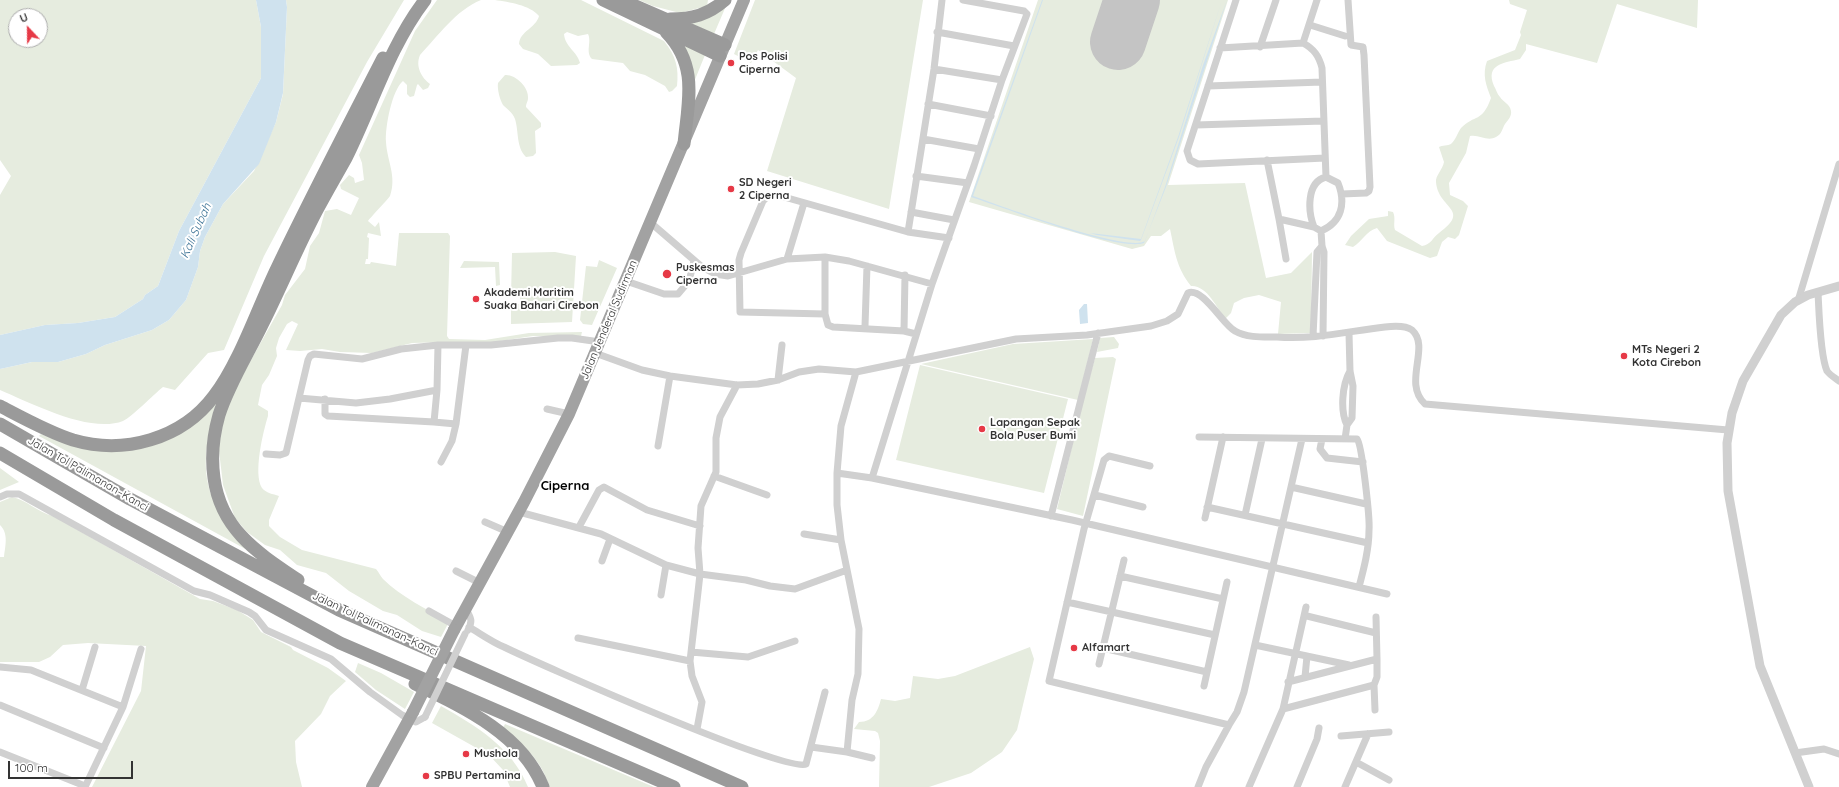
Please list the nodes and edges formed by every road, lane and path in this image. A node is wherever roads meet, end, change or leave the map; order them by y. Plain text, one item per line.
1 (418, 0) edge
2 (425, 0) edge
3 (603, 0) edge
4 (623, 0) edge
5 (725, 0) edge
6 (744, 0) edge
7 (942, 0) edge
8 (962, 0) edge
9 (1236, 0) edge
10 (1276, 0) edge
11 (1317, 0) edge
12 (1348, 0) edge
13 (664, 24) junction
14 (1310, 25) junction
15 (938, 32) junction
16 (1345, 36) dead end
17 (1304, 43) junction
18 (1014, 46) junction
19 (1260, 47) junction
20 (1220, 48) junction
21 (723, 51) junction
22 (934, 69) junction
23 (1002, 80) junction
24 (1322, 82) junction
25 (1208, 86) junction
26 (928, 104) junction
27 (991, 116) junction
28 (1323, 121) junction
29 (1196, 125) junction
30 (923, 139) junction
31 (684, 144) junction
32 (979, 149) junction
33 (1324, 158) junction
34 (1267, 160) junction
35 (1839, 164) edge
36 (916, 176) junction
37 (1326, 177) junction
38 (968, 183) junction
39 (1342, 194) junction
40 (804, 203) junction
41 (911, 212) junction
42 (1279, 219) junction
43 (954, 220) junction
44 (651, 222) junction
45 (1318, 229) junction
46 (908, 232) junction
47 (949, 238) junction
48 (1322, 246) junction
49 (824, 257) junction
50 (787, 259) junction
51 (1286, 259) dead end
52 (694, 261) junction
53 (867, 266) junction
54 (739, 272) junction
55 (905, 275) junction
56 (626, 281) junction
57 (932, 284) junction
58 (1839, 286) edge
59 (1818, 292) junction
60 (1798, 301) junction
61 (825, 314) junction
62 (865, 326) dead end
63 (904, 331) junction
64 (1098, 333) junction
65 (1349, 333) junction
66 (916, 334) junction
67 (1313, 336) junction
68 (1323, 336) junction
69 (466, 345) junction
70 (782, 345) dead end
71 (438, 346) junction
72 (598, 348) junction
73 (906, 362) junction
74 (856, 372) junction
75 (1350, 372) junction
76 (670, 376) junction
77 (778, 380) junction
78 (1839, 381) edge
79 (737, 385) junction
80 (437, 390) junction
81 (299, 398) junction
82 (325, 399) junction
83 (0, 406) edge
84 (547, 409) dead end
85 (569, 414) junction
86 (434, 422) junction
87 (0, 424) edge
88 (456, 424) junction
89 (1347, 425) junction
90 (1728, 430) junction
91 (1199, 437) dead end
92 (1223, 437) junction
93 (1262, 438) junction
94 (1302, 439) junction
95 (1322, 439) junction
96 (1346, 439) junction
97 (658, 446) dead end
98 (0, 453) edge
99 (266, 454) dead end
100 (441, 462) dead end
101 (1363, 462) junction
102 (1150, 466) dead end
103 (837, 473) junction
104 (714, 476) junction
105 (872, 478) junction
106 (1291, 487) junction
107 (767, 495) dead end
108 (1095, 495) junction
109 (0, 497) edge
110 (1366, 504) junction
111 (1207, 506) junction
112 (1143, 507) dead end
113 (519, 512) junction
114 (1245, 515) junction
115 (1051, 516) junction
116 (1205, 518) dead end
117 (485, 522) dead end
118 (1087, 523) junction
119 (1282, 524) junction
120 (700, 526) junction
121 (579, 527) junction
122 (508, 532) junction
123 (804, 534) dead end
124 (610, 539) junction
125 (841, 540) junction
126 (1368, 543) junction
127 (1124, 560) dead end
128 (602, 561) dead end
129 (666, 565) junction
130 (1273, 567) junction
131 (847, 570) junction
132 (456, 571) dead end
133 (700, 574) junction
134 (1120, 576) junction
135 (1227, 582) dead end
136 (480, 583) junction
137 (1359, 587) junction
138 (1387, 594) dead end
139 (661, 595) dead end
140 (1223, 599) junction
141 (1067, 602) junction
142 (1306, 607) dead end
143 (466, 609) junction
144 (429, 611) dead end
145 (1112, 612) junction
146 (353, 616) junction
147 (1304, 617) junction
148 (1376, 617) dead end
149 (455, 628) junction
150 (467, 631) junction
151 (1376, 633) junction
152 (1215, 635) junction
153 (578, 638) dead end
154 (795, 641) dead end
155 (340, 643) junction
156 (1255, 645) junction
157 (95, 647) dead end
158 (1103, 648) junction
159 (141, 649) dead end
160 (691, 652) junction
161 (1294, 653) junction
162 (1307, 656) junction
163 (1376, 659) junction
164 (690, 661) junction
165 (1099, 664) dead end
166 (1349, 666) junction
167 (0, 667) edge
168 (1207, 672) junction
169 (1305, 677) junction
170 (1288, 682) junction
171 (1374, 685) junction
172 (1204, 686) dead end
173 (82, 690) junction
174 (825, 692) dead end
175 (0, 705) edge
176 (123, 706) junction
177 (1283, 709) junction
178 (1375, 710) dead end
179 (411, 715) junction
180 (1229, 725) junction
181 (1319, 728) dead end
182 (697, 729) junction
183 (1389, 732) dead end
184 (1368, 734) junction
185 (1341, 736) dead end
186 (811, 747) junction
187 (104, 748) junction
188 (0, 752) edge
189 (846, 752) junction
190 (1795, 753) junction
191 (1839, 754) edge
192 (872, 758) dead end
193 (1356, 762) junction
194 (1388, 780) dead end
195 (85, 787) edge
196 (372, 787) edge
197 (543, 787) edge
198 (674, 787) edge
199 (742, 787) edge
200 (1198, 787) edge
201 (1249, 787) edge
202 (1297, 787) edge
203 (1345, 787) edge
204 (1809, 787) edge

1 - 83 highway
2 - 146 highway
3 - 13 highway
4 - 13 highway
5 - 13 highway
6 - 21 highway, Jalan Jenderal Sudirman
7 - 15 street
8 - 18 street
9 - 20 street
10 - 19 street
11 - 14 street
12 - 39 street
13 - 21 highway
13 - 31 highway
14 - 16 street
14 - 17 street
15 - 18 street
15 - 22 street
17 - 19 street
17 - 24 street
18 - 23 street
19 - 20 street
20 - 25 street
21 - 31 highway, Jalan Jenderal Sudirman
22 - 23 street
22 - 26 street
23 - 27 street
24 - 25 street
24 - 28 street
25 - 29 street
26 - 27 street
26 - 30 street
27 - 32 street
28 - 29 street
28 - 33 street
29 - 34 street
30 - 32 street
30 - 36 street
31 - 44 highway, Jalan Jenderal Sudirman
32 - 38 street
33 - 34 street
33 - 37 street
34 - 42 street
35 - 60 street
36 - 38 street
36 - 41 street
37 - 39 street
37 - 45 street
38 - 43 street
39 - 45 street
40 - 46 street
40 - 50 street
40 - 54 street
41 - 43 street
41 - 46 street
42 - 45 street
42 - 51 street
43 - 47 street
44 - 52 street
44 - 56 highway, Jalan Jenderal Sudirman
45 - 48 street
46 - 47 street
47 - 57 street
48 - 67 street
48 - 68 street
49 - 50 street
49 - 53 street
49 - 61 street
50 - 54 street
52 - 54 street
52 - 56 street
53 - 55 street
53 - 62 street
54 - 61 street
55 - 57 street
55 - 63 street
56 - 72 highway, Jalan Jenderal Sudirman
57 - 66 street
58 - 59 street
59 - 60 street
59 - 78 street
60 - 90 street
61 - 63 street
63 - 66 street
64 - 67 street
64 - 73 street
64 - 115 street
65 - 68 street
65 - 75 street
65 - 90 street
66 - 73 street
67 - 68 street
69 - 71 street
69 - 72 street
69 - 88 street
70 - 77 street
71 - 80 street
71 - 81 street
72 - 76 street
72 - 85 highway, Jalan Jenderal Sudirman
73 - 74 street
73 - 105 street
74 - 77 street
74 - 103 street
75 - 89 street
75 - 89 street
76 - 79 street
76 - 97 street
77 - 79 street
79 - 104 street
80 - 82 street
80 - 86 street
81 - 82 street
81 - 99 street
82 - 86 street
84 - 85 street
85 - 113 highway, Jalan Jenderal Sudirman
86 - 88 street
87 - 146 highway, Jalan Tol Palimanan–Kanci
88 - 100 street
89 - 96 street
90 - 190 street
91 - 92 street
92 - 93 street
92 - 111 street
93 - 94 street
93 - 114 street
94 - 95 street
94 - 106 street
95 - 96 street
95 - 101 street
96 - 101 street
98 - 155 highway
101 - 110 street
102 - 108 street
103 - 105 street
103 - 125 street
104 - 107 street
104 - 120 street
105 - 115 street
106 - 110 street
106 - 119 street
108 - 112 street
108 - 118 street
109 - 179 street
110 - 126 street
111 - 114 street
111 - 116 street
113 - 121 street
113 - 122 highway, Jalan Jenderal Sudirman
114 - 119 street
115 - 118 street
117 - 122 street
118 - 130 street
118 - 141 street
119 - 126 street
119 - 130 street
120 - 121 street
120 - 133 street
121 - 124 street
122 - 136 highway, Jalan Jenderal Sudirman
123 - 125 street
124 - 128 street
124 - 129 street
125 - 131 street
126 - 137 street
127 - 134 street
129 - 133 street
129 - 139 street
130 - 137 street
130 - 156 street
131 - 133 street
131 - 189 street
132 - 136 street
133 - 160 street
134 - 140 street
134 - 145 street
135 - 140 street
136 - 143 highway, Jalan Jenderal Sudirman
137 - 138 street
140 - 152 street
141 - 145 street
141 - 180 street
142 - 147 street
143 - 149 highway, Jalan Jenderal Sudirman
143 - 150 street
144 - 149 street
145 - 152 street
145 - 158 street
146 - 199 highway, Jalan Tol Palimanan–Kanci
147 - 151 street
147 - 161 street
148 - 151 street
149 - 179 highway, Jalan Jenderal Sudirman, bridge
150 - 179 street, bridge
150 - 182 street
151 - 163 street
152 - 168 street
153 - 164 street
154 - 160 street
155 - 197 highway
155 - 198 highway
156 - 161 street
156 - 180 street
157 - 173 street
158 - 165 street
158 - 168 street
159 - 176 street
160 - 164 street
161 - 162 street
161 - 170 street
162 - 166 street
162 - 169 street
163 - 166 street
163 - 171 street
164 - 182 street
166 - 169 street
167 - 173 street
168 - 172 street
169 - 170 street
170 - 177 street
171 - 177 street
171 - 178 street
173 - 176 street
174 - 186 street
175 - 187 street
176 - 187 street
177 - 201 street
179 - 196 highway, Jalan Jenderal Sudirman
180 - 200 street
181 - 202 street
182 - 186 street
183 - 184 street
184 - 185 street
184 - 193 street
186 - 189 street
187 - 195 street
188 - 195 street
189 - 192 street
190 - 191 street
190 - 204 street
193 - 194 street
193 - 203 street

